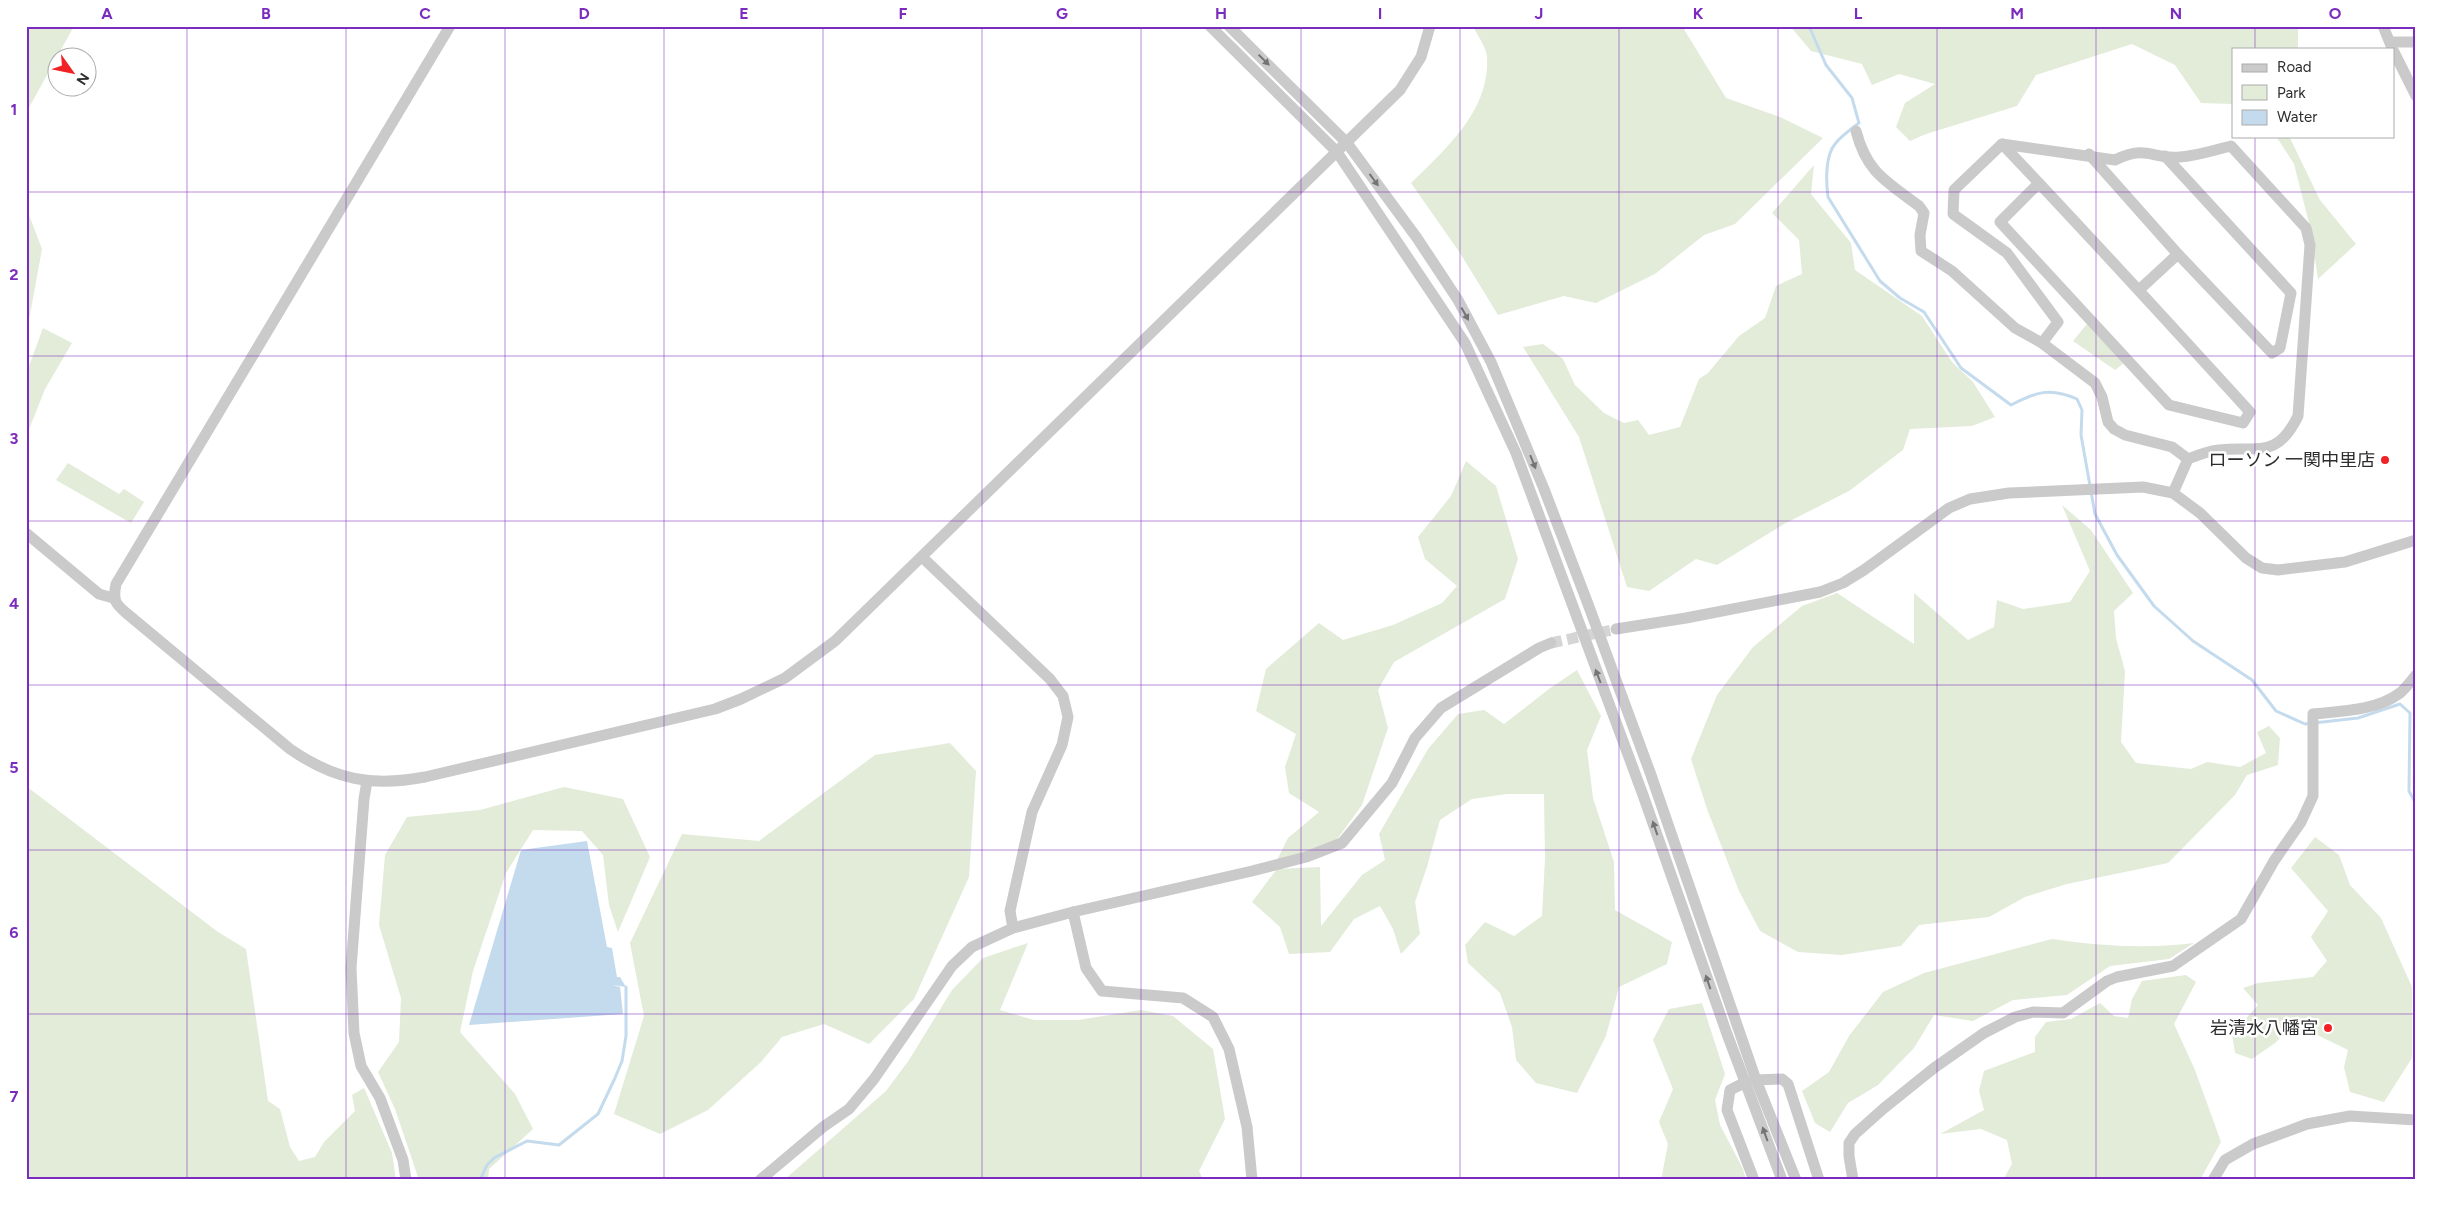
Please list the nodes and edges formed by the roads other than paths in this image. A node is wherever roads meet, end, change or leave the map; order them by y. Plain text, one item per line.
1 (450, 26) edge
2 (1210, 26) edge
3 (1229, 26) edge
4 (1430, 26) edge
5 (2384, 26) edge
6 (2416, 42) edge
7 (2392, 47) edge
8 (2394, 51) edge
9 (2416, 96) edge
10 (1856, 130) dead end
11 (1347, 143) junction
12 (2002, 144) junction
13 (1337, 152) junction
14 (2089, 154) junction
15 (2165, 156) junction
16 (2039, 183) junction
17 (2178, 254) junction
18 (2139, 290) junction
19 (2042, 343) junction
20 (2188, 459) junction
21 (2173, 493) junction
22 (26, 533) edge
23 (2416, 540) edge
24 (922, 557) junction
25 (113, 598) junction
26 (1616, 629) tunnel mouth
27 (1551, 643) tunnel mouth
28 (2416, 675) edge
29 (367, 781) junction
30 (1073, 912) junction
31 (1013, 928) junction
32 (1751, 1081) junction
33 (2416, 1120) edge
34 (406, 1180) edge
35 (760, 1180) edge
36 (1252, 1180) edge
37 (1754, 1180) edge
38 (1782, 1180) edge
39 (1796, 1180) edge
40 (1819, 1180) edge
41 (1853, 1180) edge
42 (2213, 1180) edge

1 - 25 street
2 - 13 street
3 -> 11 street
4 - 11 street
5 - 7 street
6 - 7 street
8 - 9 street
10 - 19 street
11 - 13 street
11 -> 32 street
12 - 14 street
12 - 16 street
12 - 19 street
13 - 24 street
32 -> 13 street
14 - 15 street
14 - 17 street
15 - 17 street
15 - 20 street
16 - 18 street
16 - 18 street
17 - 18 street
19 - 20 street
20 - 21 street
21 - 23 street
21 - 26 street
22 - 25 street
24 - 29 street
24 - 31 street
25 - 29 street
27 - 30 street
28 - 41 street
29 - 34 street
30 - 31 street
30 - 36 street
31 - 35 street
32 - 37 street
38 -> 32 street
32 - 39 street
32 - 40 street
33 - 42 street

